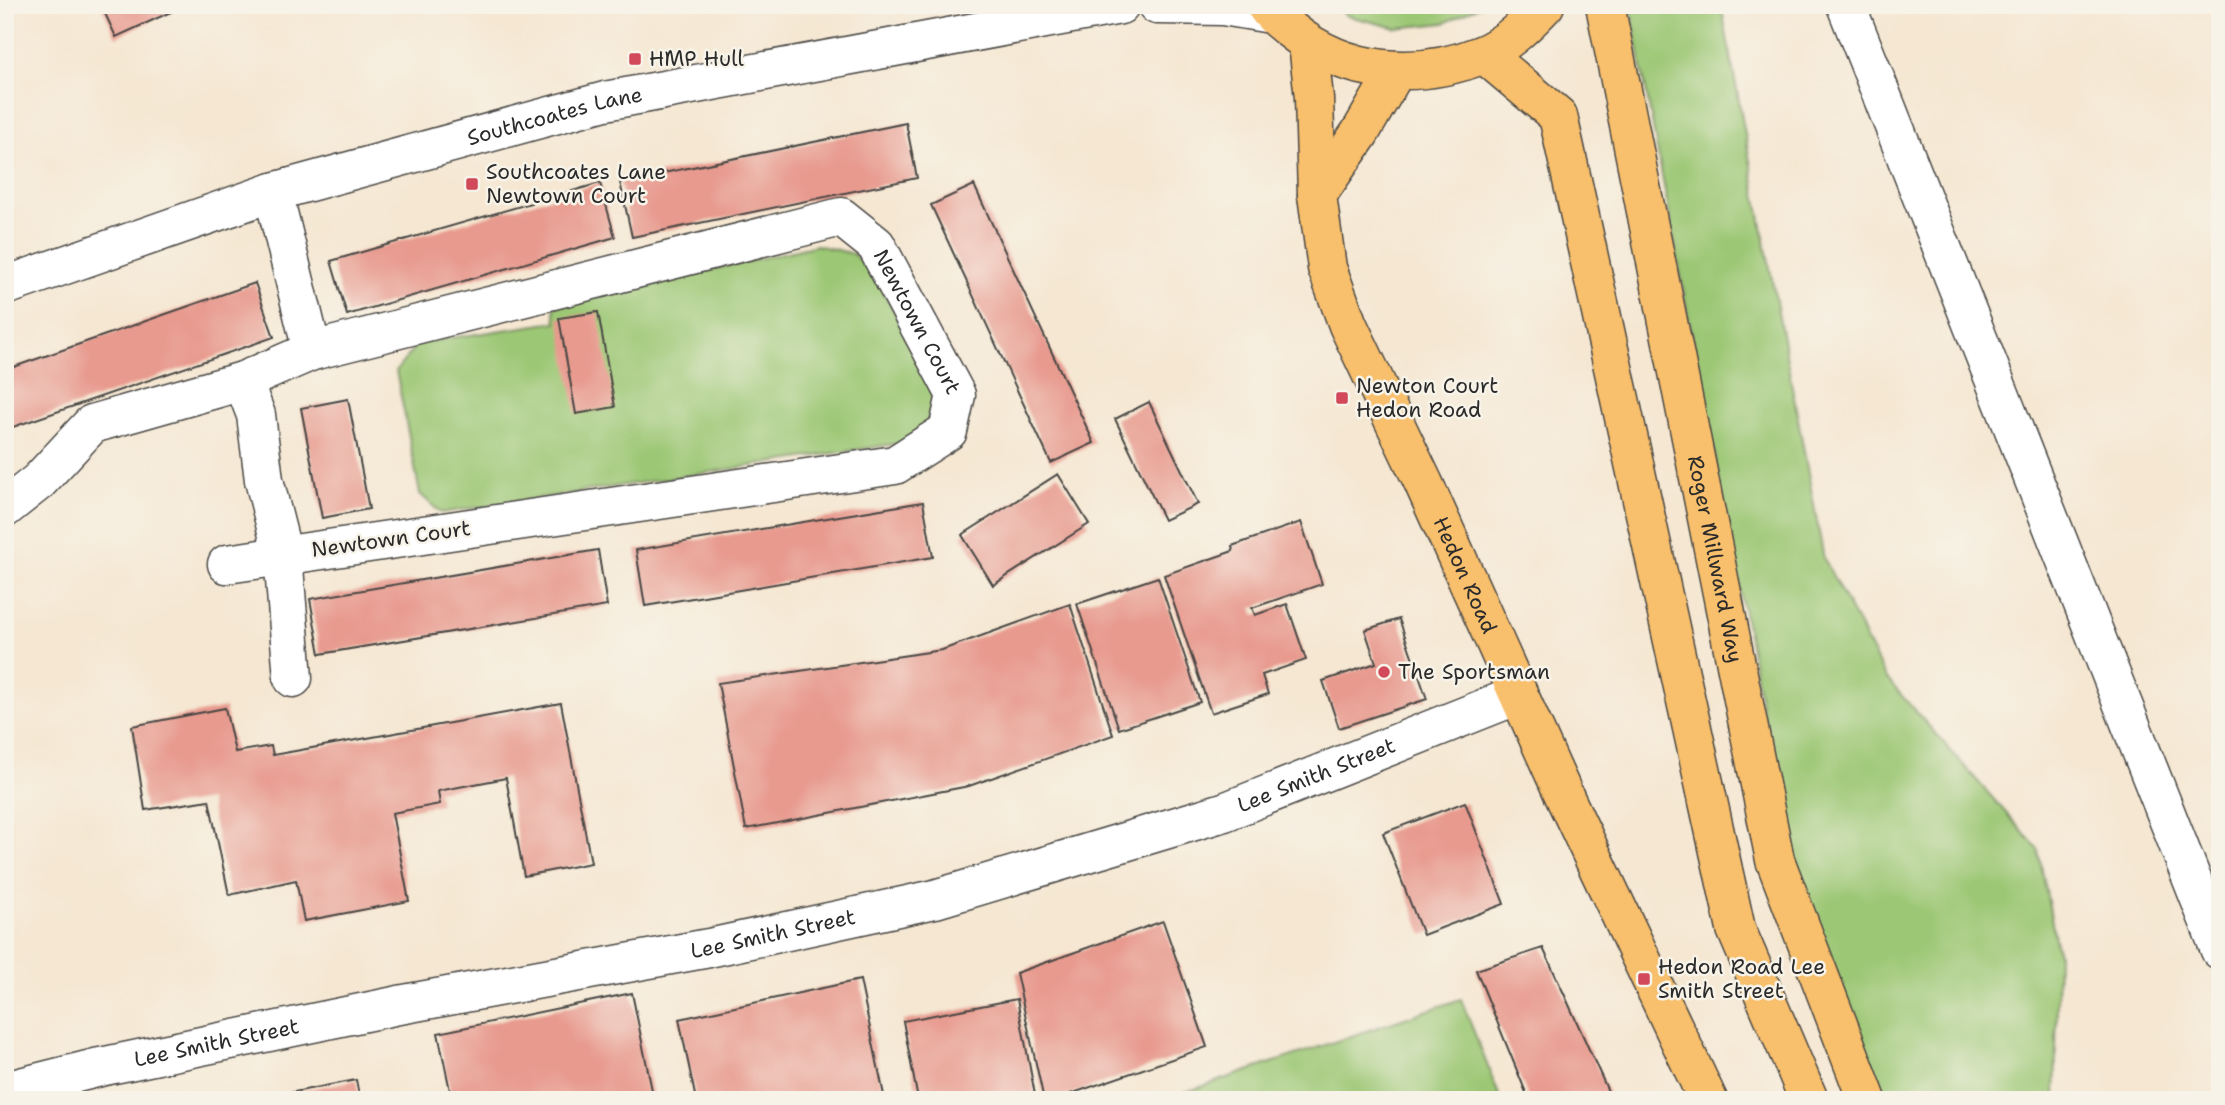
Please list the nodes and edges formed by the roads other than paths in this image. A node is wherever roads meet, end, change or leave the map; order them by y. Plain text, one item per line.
1 (1120, 5) edge
2 (1157, 5) edge
3 (1545, 5) edge
4 (1605, 5) edge
5 (1846, 5) edge
6 (1268, 10) edge
7 (1308, 44) junction
8 (1484, 54) junction
9 (1396, 71) junction
10 (273, 192) junction
11 (1317, 195) junction
12 (6, 285) edge
13 (312, 351) junction
14 (243, 381) junction
15 (5, 508) edge
16 (283, 555) junction
17 (227, 564) dead end
18 (293, 678) dead end
19 (1518, 695) junction
20 (2220, 950) edge
21 (5, 1091) edge
22 (1708, 1100) edge
23 (1809, 1100) edge
24 (1867, 1100) edge

1 - 10 street, Southcoates Lane
2 - 6 street
3 - 8 highway
4 - 24 highway, Roger Millward Way
5 - 20 street
6 - 7 highway
7 - 9 highway
7 - 11 highway, Hedon Road
8 - 9 highway
8 - 23 highway
9 - 11 highway
10 - 12 street, Southcoates Lane
10 - 13 street
11 - 19 highway, Hedon Road
13 - 14 street, Newtown Court
13 - 16 street, Newtown Court
14 - 15 street, Newtown Court
14 - 16 street, Newtown Court
16 - 17 street, Newtown Court
16 - 18 street, Newtown Court
19 - 21 street, Lee Smith Street
19 - 22 highway, Hedon Road

